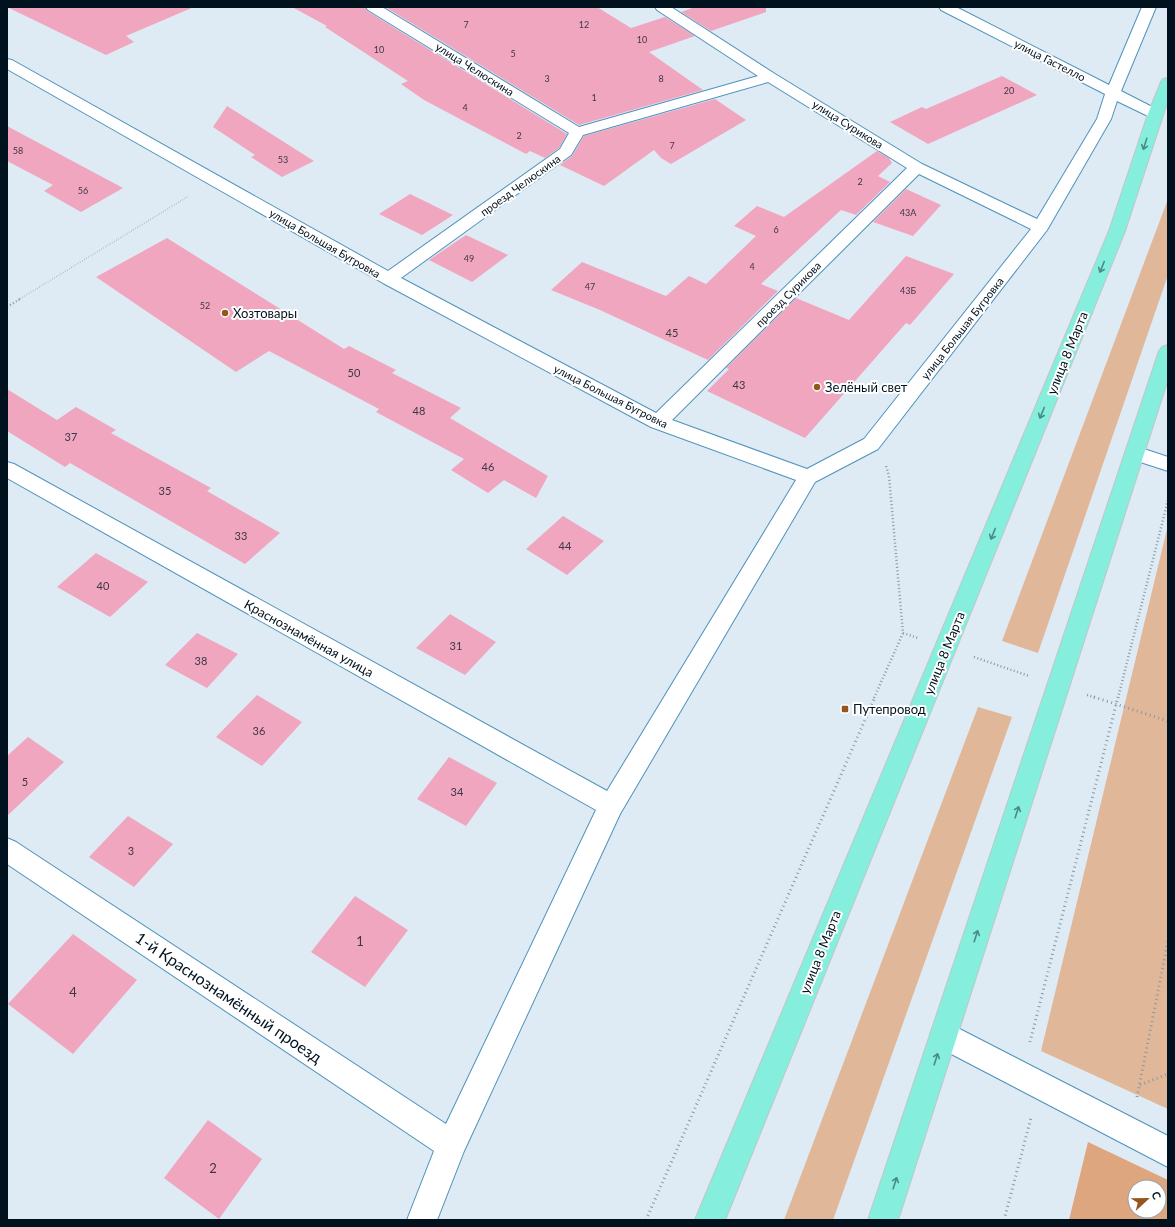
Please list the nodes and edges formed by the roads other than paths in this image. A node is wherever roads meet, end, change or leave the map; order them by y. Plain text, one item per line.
1 (373, 7) edge
2 (662, 7) edge
3 (946, 7) edge
4 (1150, 7) edge
5 (7, 63) edge
6 (770, 77) junction
7 (1168, 82) edge
8 (1113, 92) junction
9 (1161, 116) edge
10 (577, 132) junction
11 (917, 167) junction
12 (1041, 227) junction
13 (389, 279) junction
14 (1168, 351) edge
15 (658, 422) junction
16 (1135, 453) junction
17 (1168, 464) edge
18 (7, 469) edge
19 (808, 477) junction
20 (611, 806) junction
21 (7, 850) edge
22 (944, 1034) junction
23 (451, 1145) junction
24 (1168, 1152) edge
25 (422, 1220) edge
26 (710, 1220) edge
27 (883, 1220) edge

1 - 10 street, улица Челюскина
2 - 6 street, улица Сурикова
3 - 8 street, улица Гастелло
4 - 8 street, улица Большая Бугровка
5 - 13 street, улица Большая Бугровка
6 - 10 street
6 - 11 street, улица Сурикова
7 - 9 main road, улица 8 Марта
8 - 9 street, улица Гастелло
8 - 12 street, улица Большая Бугровка
9 -> 26 main road, улица 8 Марта
10 - 13 street, проезд Челюскина
11 - 12 street, улица Сурикова
11 - 15 street, проезд Сурикова
12 - 19 street, улица Большая Бугровка
13 - 15 street, улица Большая Бугровка
14 - 16 main road
15 - 19 street, улица Большая Бугровка
16 - 17 street
22 -> 16 main road
18 - 20 street, Краснознамённая улица
19 - 20 street
20 - 23 street
21 - 23 street, 1-й Краснознамённый проезд
22 - 24 street
27 -> 22 main road
23 - 25 street

